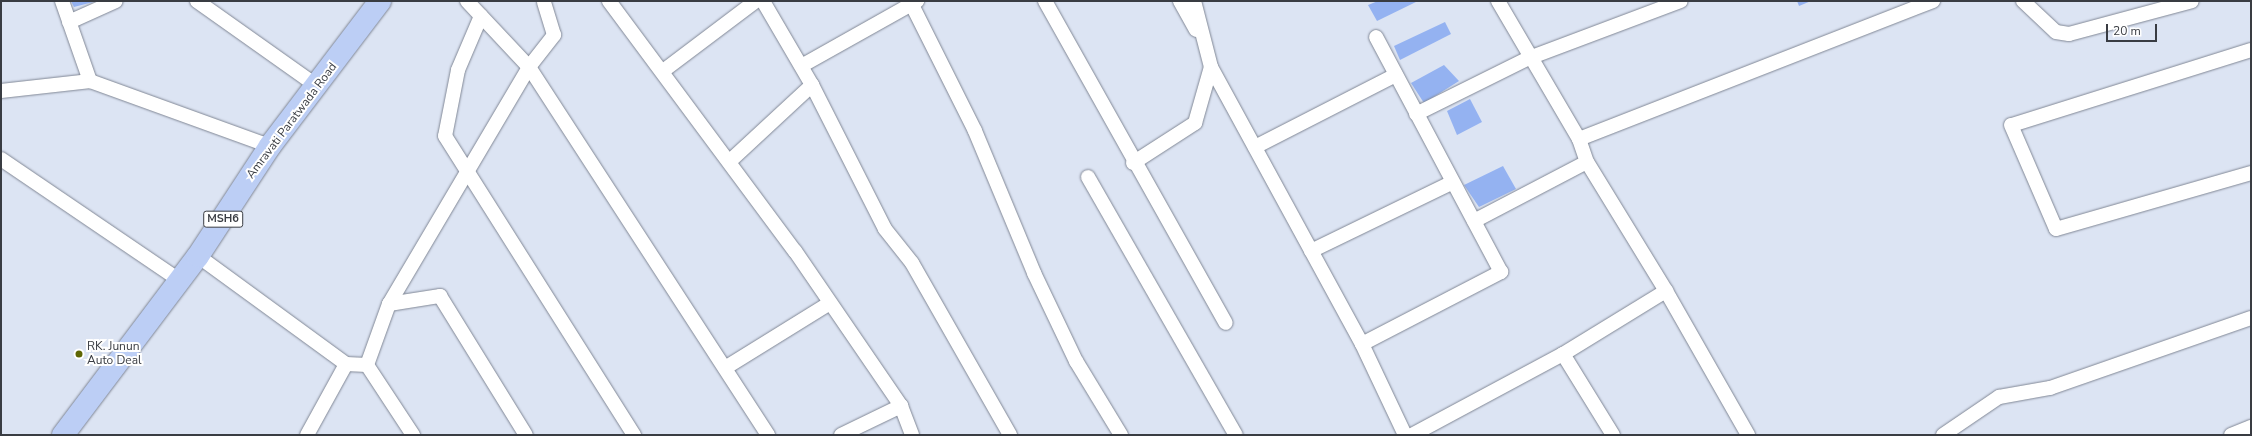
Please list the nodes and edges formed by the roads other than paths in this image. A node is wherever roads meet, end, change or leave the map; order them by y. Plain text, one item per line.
1 (62, 1) edge
2 (116, 1) edge
3 (197, 1) edge
4 (380, 1) edge
5 (467, 1) edge
6 (609, 1) edge
7 (756, 1) edge
8 (763, 1) edge
9 (1045, 1) edge
10 (1180, 1) edge
11 (1194, 1) edge
12 (1498, 1) edge
13 (1681, 1) edge
14 (1933, 1) edge
15 (2023, 1) edge
16 (2192, 1) edge
17 (544, 2) edge
18 (913, 2) edge
19 (481, 16) junction
20 (69, 22) junction
21 (1376, 37) dead end
22 (1204, 42) junction
23 (2251, 50) edge
24 (1529, 58) junction
25 (803, 65) junction
26 (529, 67) junction
27 (1211, 67) junction
28 (663, 71) junction
29 (1396, 75) junction
30 (90, 81) junction
31 (812, 85) junction
32 (317, 86) junction
33 (1, 91) edge
34 (1416, 114) junction
35 (1579, 139) junction
36 (270, 146) junction
37 (1255, 147) junction
38 (1, 159) edge
39 (730, 162) junction
40 (1587, 162) junction
41 (1133, 163) junction
42 (469, 170) junction
43 (2251, 173) edge
44 (1088, 177) dead end
45 (1451, 183) junction
46 (1474, 221) junction
47 (1311, 251) junction
48 (198, 256) junction
49 (179, 280) junction
50 (1666, 291) junction
51 (830, 303) junction
52 (389, 304) junction
53 (2251, 318) edge
54 (1226, 324) dead end
55 (1362, 344) junction
56 (1564, 354) junction
57 (346, 364) junction
58 (367, 365) junction
59 (725, 368) junction
60 (901, 406) junction
61 (2251, 427) edge
62 (63, 435) edge
63 (307, 435) edge
64 (413, 435) edge
65 (526, 435) edge
66 (634, 435) edge
67 (768, 435) edge
68 (841, 435) edge
69 (912, 435) edge
70 (1010, 435) edge
71 (1121, 435) edge
72 (1236, 435) edge
73 (1405, 435) edge
74 (1412, 435) edge
75 (1613, 435) edge
76 (1748, 435) edge
77 (1943, 435) edge
78 (2231, 435) edge

1 - 20 street
2 - 20 street
3 - 32 street
4 - 32 main road, Amravati Paratwada Road / MSH6
5 - 19 street
6 - 28 street
7 - 28 street
8 - 25 street
9 - 41 street
10 - 22 street
11 - 22 street
12 - 24 street
13 - 24 street
14 - 35 street
15 - 16 street
17 - 26 street
18 - 25 street
18 - 71 street
19 - 26 street
19 - 42 street
20 - 30 street
21 - 29 street
22 - 27 street
23 - 43 street
24 - 34 street
24 - 35 street
25 - 31 street
26 - 42 street
26 - 59 street
27 - 37 street
27 - 41 street
28 - 39 street
29 - 34 street
29 - 37 street
30 - 33 street
30 - 36 street
31 - 39 street
31 - 70 street
32 - 36 main road, Amravati Paratwada Road / MSH6
34 - 45 street
35 - 40 street
36 - 48 main road, Amravati Paratwada Road / MSH6
37 - 47 street
38 - 49 street
39 - 51 street
40 - 46 street
40 - 50 street
41 - 54 street
42 - 52 street
42 - 66 street
44 - 72 street
45 - 46 street
45 - 47 street
46 - 55 street
47 - 55 street
48 - 49 main road, Amravati Paratwada Road / MSH6
48 - 57 street
49 - 62 main road, Amravati Paratwada Road / MSH6
50 - 56 street
50 - 76 street
51 - 59 street
51 - 60 street
52 - 58 street
52 - 65 street
53 - 77 street
55 - 73 street
56 - 74 street
56 - 75 street
57 - 58 street
57 - 63 street
58 - 64 street
59 - 67 street
60 - 68 street
60 - 69 street
61 - 78 street

